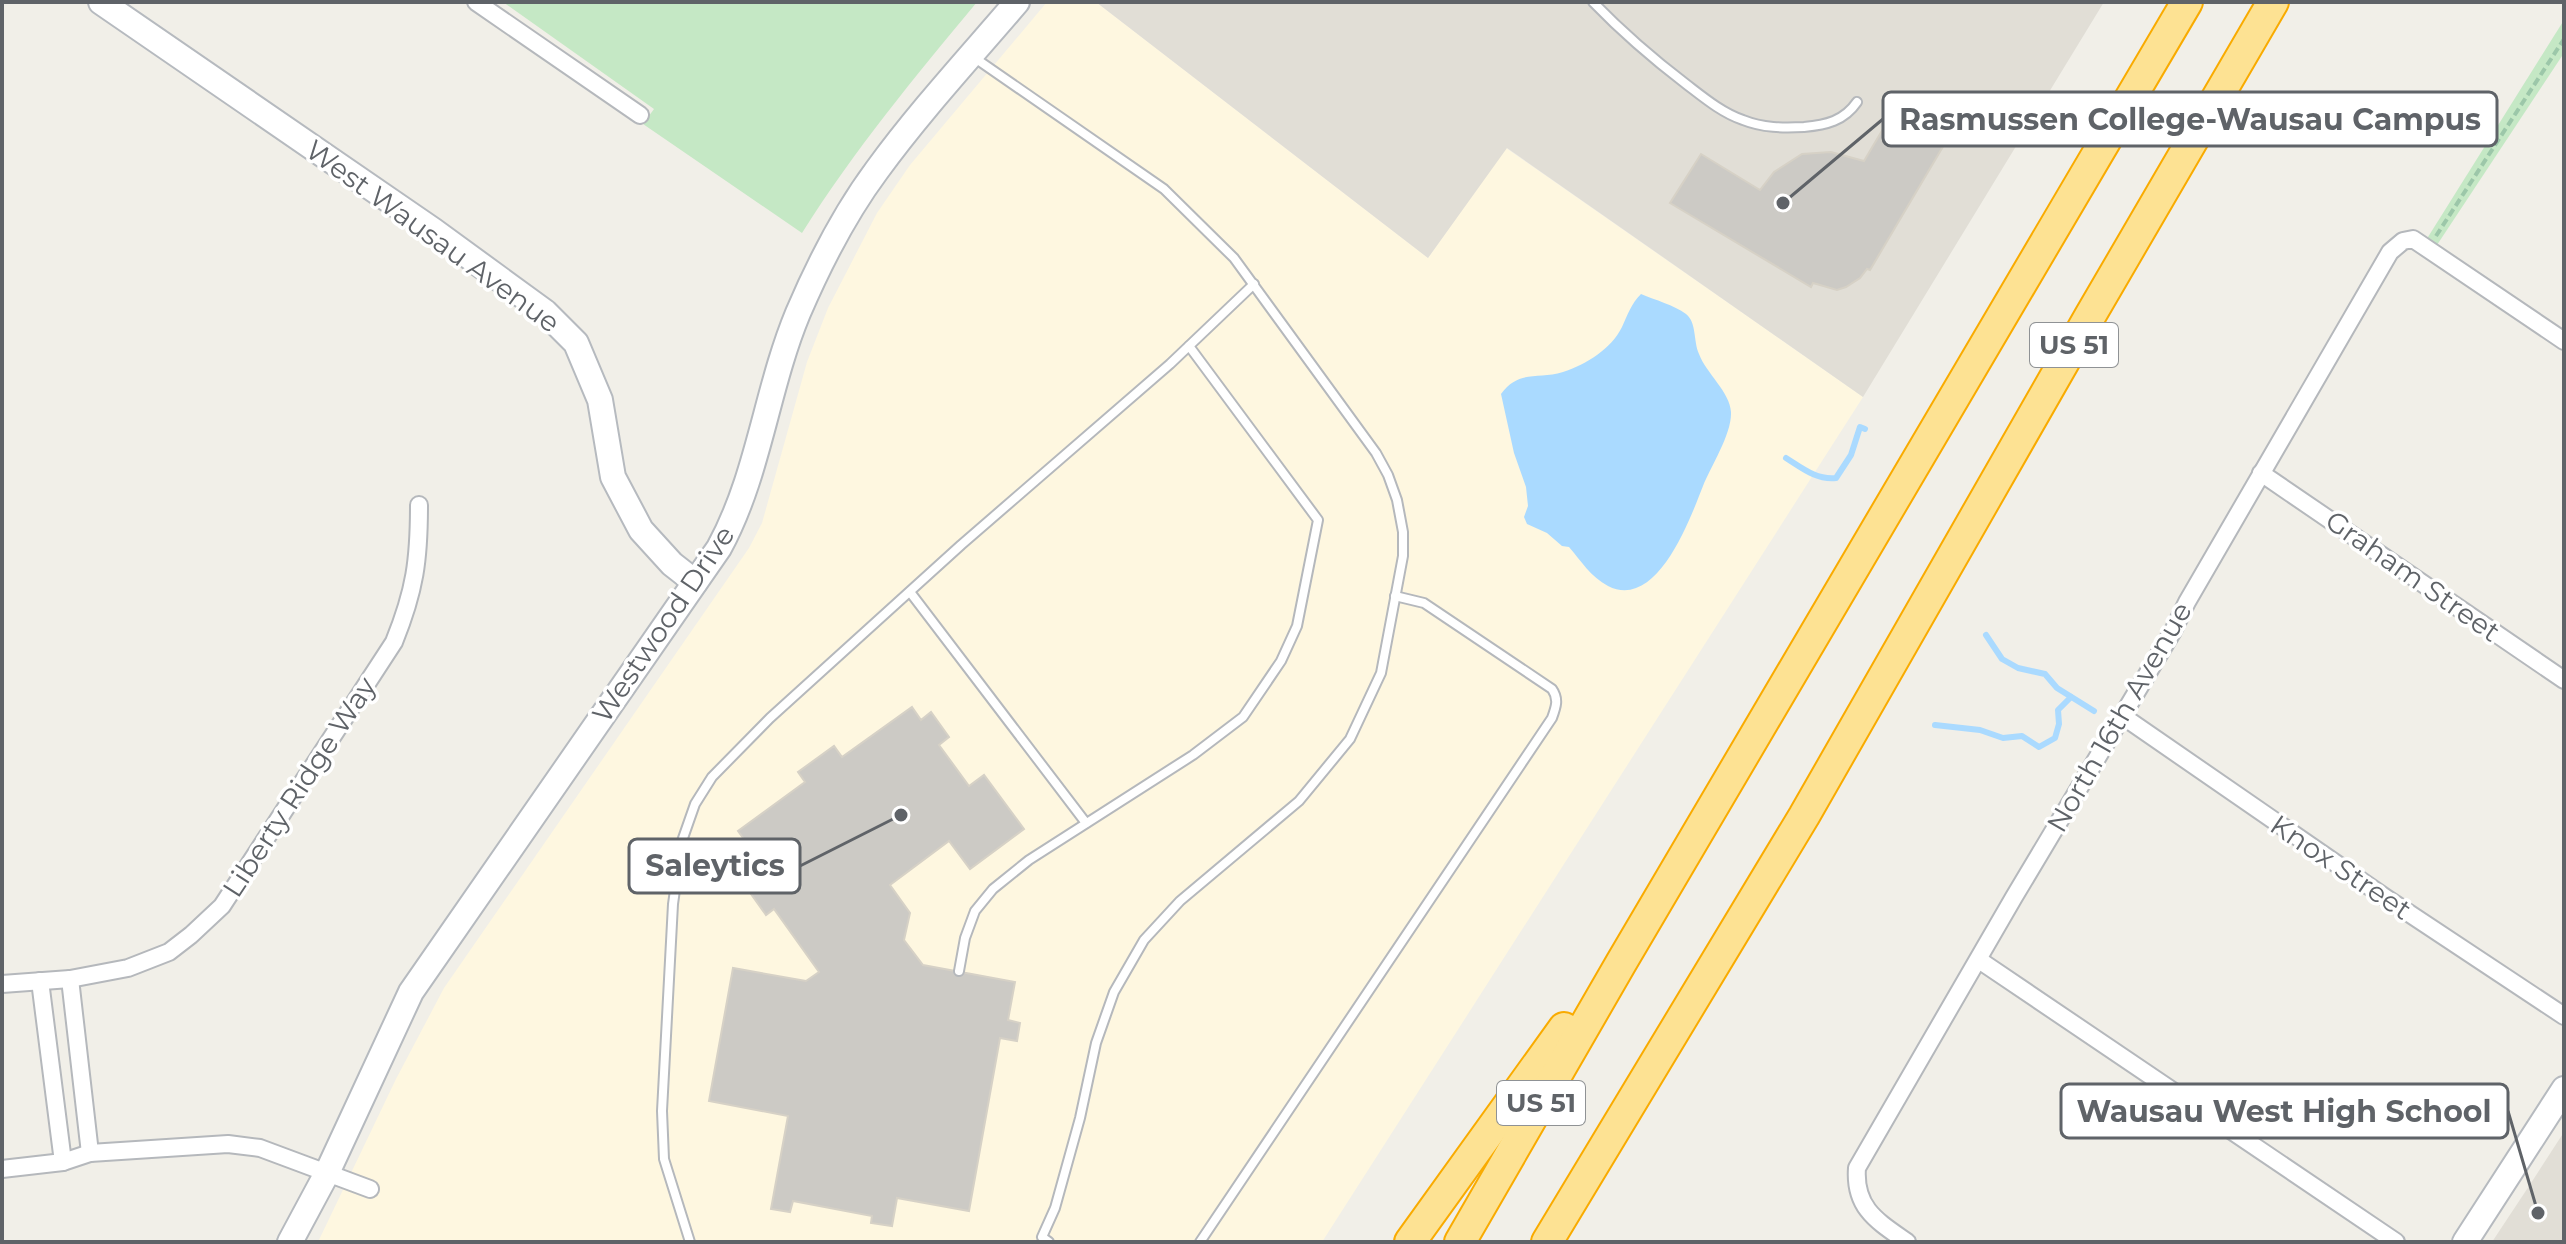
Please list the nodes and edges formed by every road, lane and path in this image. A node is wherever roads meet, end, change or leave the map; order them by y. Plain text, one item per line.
1 (101, 2) edge
2 (476, 2) edge
3 (1017, 2) edge
4 (1593, 2) edge
5 (2187, 2) edge
6 (2273, 2) edge
7 (2564, 39) edge
8 (971, 56) junction
9 (1857, 102) dead end
10 (640, 115) dead end
11 (2428, 248) junction
12 (1254, 284) junction
13 (2564, 341) edge
14 (1189, 346) junction
15 (2261, 473) junction
16 (419, 505) dead end
17 (695, 582) junction
18 (910, 592) junction
19 (1395, 596) junction
20 (2564, 680) edge
21 (2121, 715) junction
22 (1086, 823) junction
23 (1979, 960) junction
24 (1621, 963) junction
25 (959, 971) dead end
26 (70, 979) junction
27 (40, 981) junction
28 (2, 984) edge
29 (2564, 1016) edge
30 (1683, 1021) junction
31 (2564, 1089) edge
32 (90, 1153) junction
33 (63, 1162) junction
34 (2, 1169) edge
35 (327, 1173) junction
36 (370, 1189) dead end
37 (290, 1242) edge
38 (690, 1242) edge
39 (1049, 1242) edge
40 (1200, 1242) edge
41 (1410, 1242) edge
42 (1460, 1242) edge
43 (1547, 1242) edge
44 (1572, 1242) edge
45 (1907, 1242) edge
46 (2396, 1242) edge
47 (2465, 1242) edge

1 - 17 street, West Wausau Avenue
2 - 10 street
3 - 8 street, Westwood Drive
4 - 9 lane
5 - 24 highway, US 51
6 - 30 highway, US 51
7 - 11 path
8 - 12 lane
8 - 17 street, Westwood Drive
11 - 13 street
11 - 15 street, North 16th Avenue
12 - 14 lane
12 - 19 lane
14 - 18 lane
14 - 22 lane
15 - 20 street, Graham Street
15 - 21 street, North 16th Avenue
16 - 26 street, Liberty Ridge Way
17 - 35 street, Westwood Drive
18 - 22 lane
18 - 38 lane
19 - 39 lane
19 - 40 lane
21 - 23 street, North 16th Avenue
21 - 29 street, Knox Street
22 - 25 lane
23 - 45 street, North 16th Avenue
23 - 46 street
24 - 41 highway
24 - 42 highway, US 51
26 - 27 street, Liberty Ridge Way
26 - 32 street
27 - 28 street, Liberty Ridge Way
27 - 33 street
30 - 43 highway, US 51
30 - 44 highway
31 - 47 street
32 - 33 street
32 - 35 street
33 - 34 street
35 - 36 street
35 - 37 street, Westwood Drive

